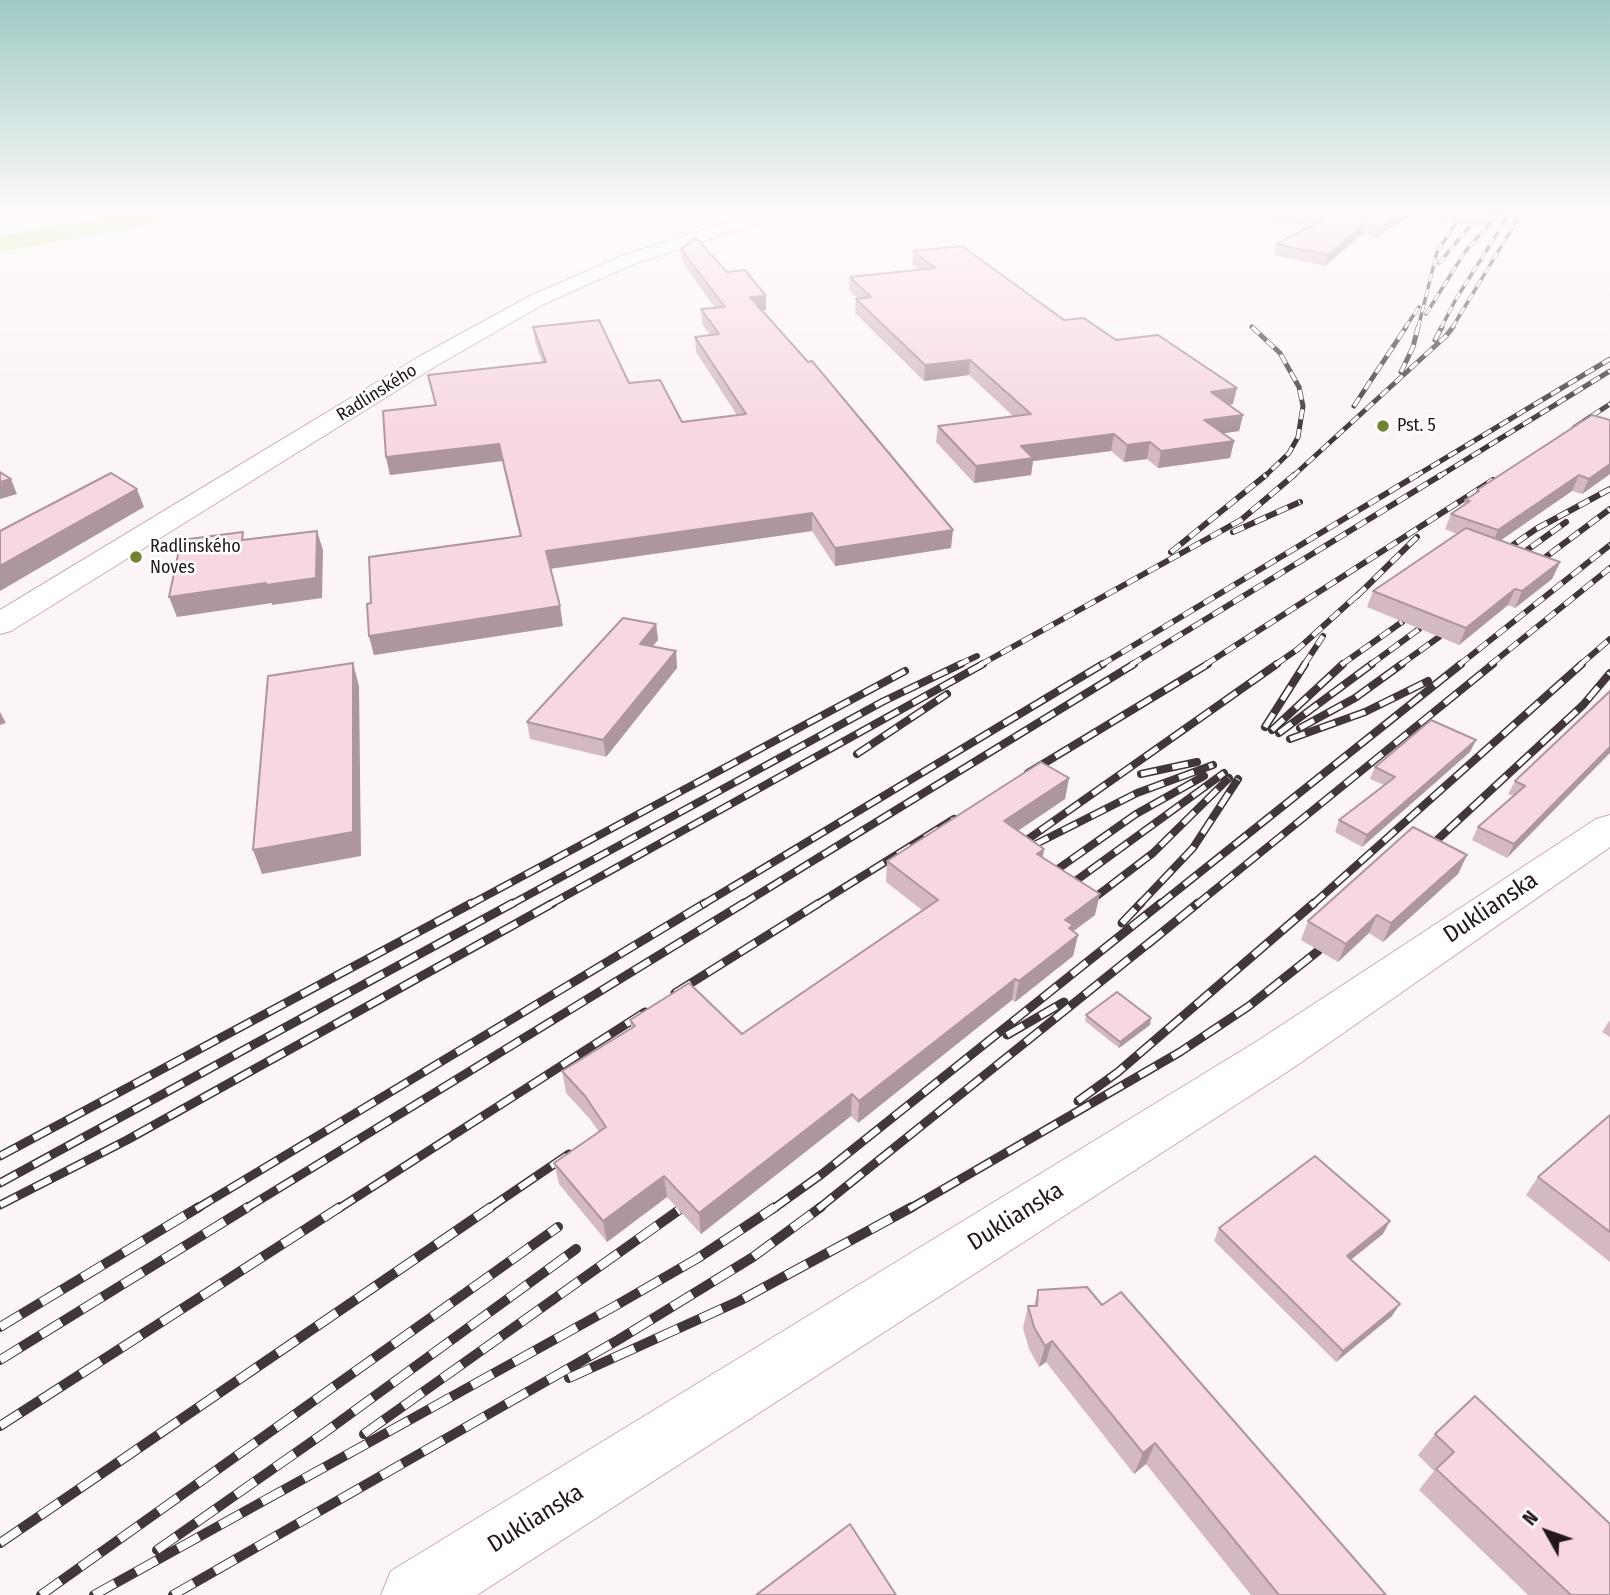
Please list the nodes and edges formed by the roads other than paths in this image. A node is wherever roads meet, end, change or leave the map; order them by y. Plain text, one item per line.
1 (570, 285) edge
2 (0, 624) edge
3 (1610, 828) edge
4 (415, 1595) edge

1 - 2 main road, Radlinského
3 - 4 main road, Duklianska

